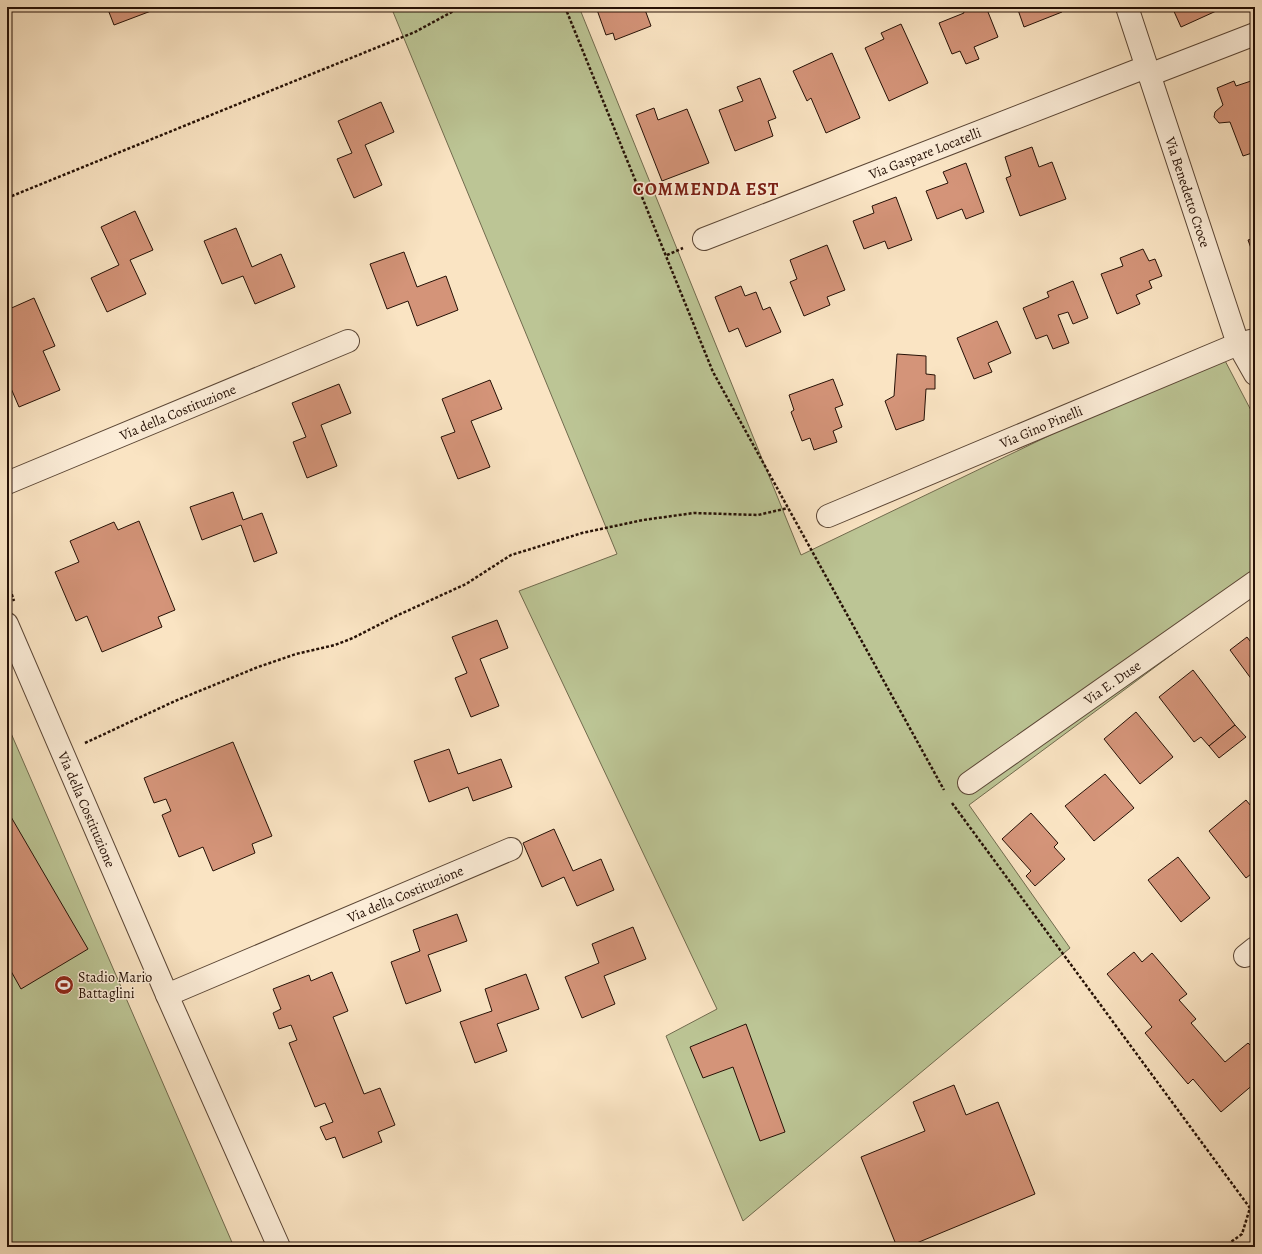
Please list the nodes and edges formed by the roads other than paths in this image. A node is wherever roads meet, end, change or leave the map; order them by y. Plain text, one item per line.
1 (1128, 7) edge
2 (1255, 34) edge
3 (1147, 71) junction
4 (704, 238) dead end
5 (348, 340) dead end
6 (1246, 342) edge
7 (1255, 374) edge
8 (7, 483) edge
9 (828, 516) dead end
10 (1255, 582) edge
11 (7, 624) edge
12 (969, 783) dead end
13 (511, 849) dead end
14 (167, 995) junction
15 (279, 1247) edge

1 - 3 street, Via Benedetto Croce
2 - 3 street, Via Gaspare Locatelli
3 - 4 street, Via Gaspare Locatelli
3 - 6 street, Via Benedetto Croce
5 - 8 street, Via della Costituzione
6 - 7 street, Via Benedetto Croce
6 - 9 street, Via Gino Pinelli
10 - 12 street, Via E. Duse
11 - 14 street, Via della Costituzione
13 - 14 street, Via della Costituzione
14 - 15 street, Via della Costituzione

